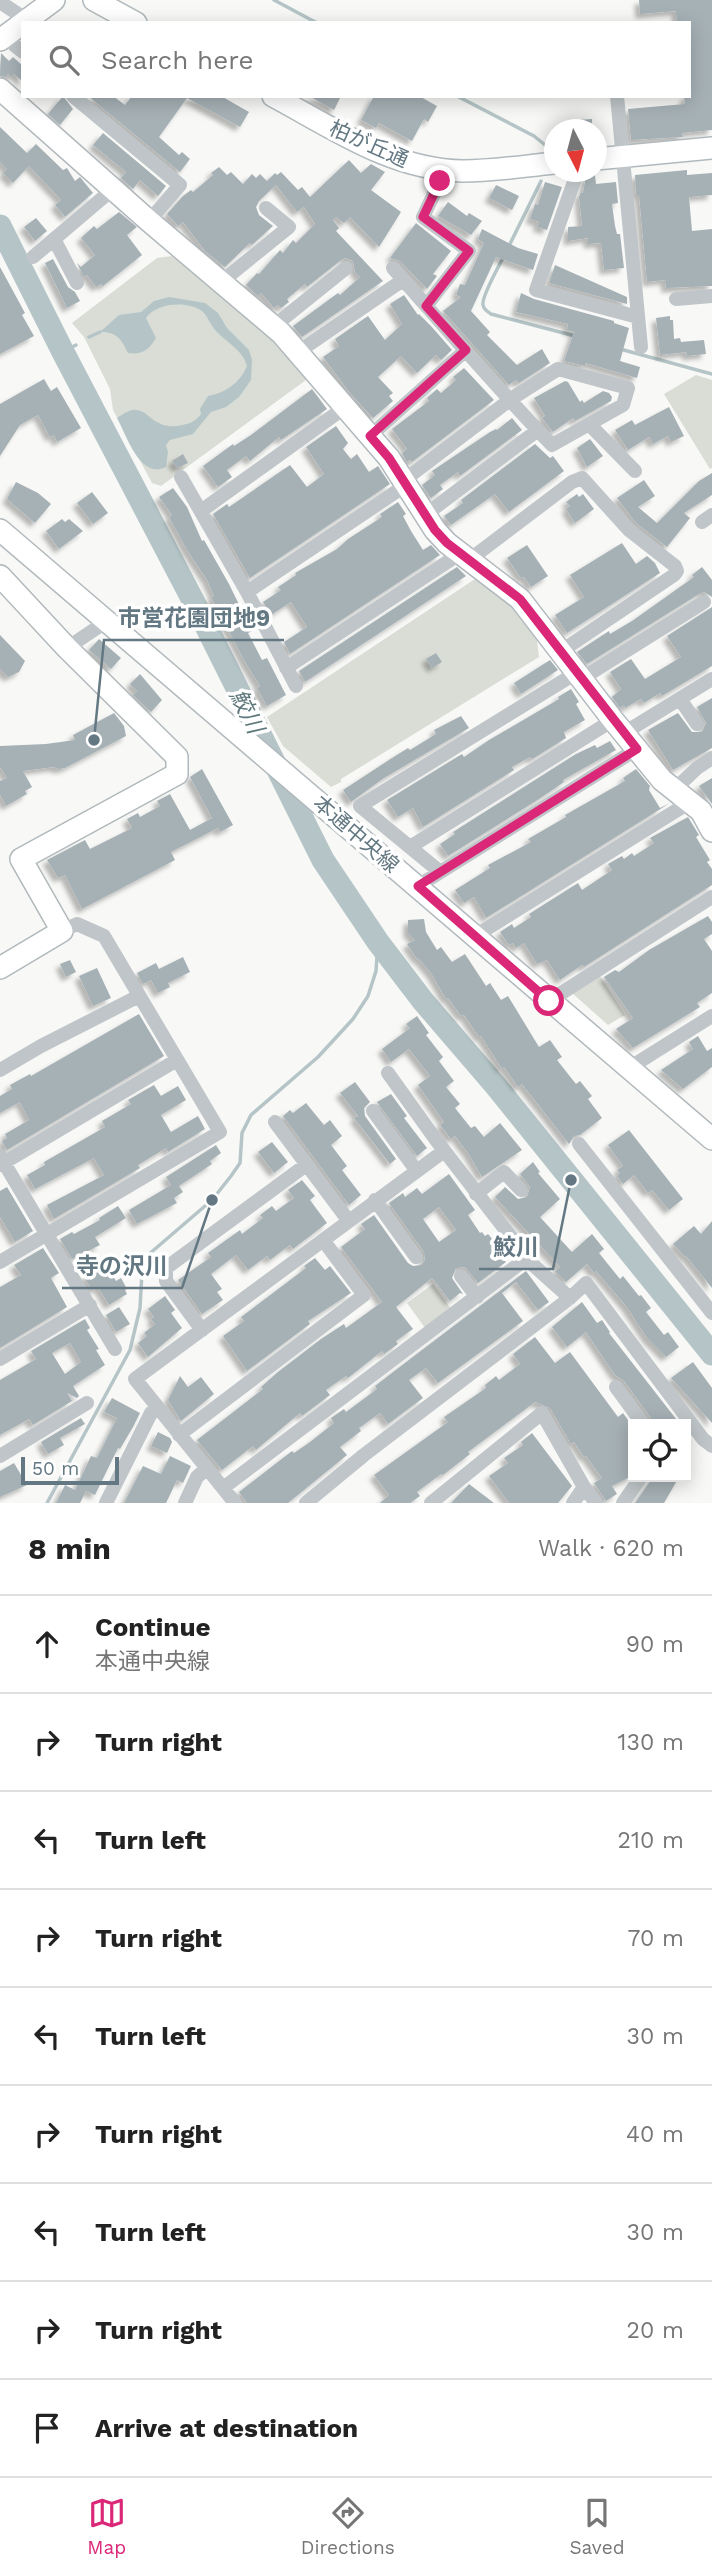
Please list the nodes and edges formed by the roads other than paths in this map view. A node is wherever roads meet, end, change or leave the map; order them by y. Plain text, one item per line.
1 (54, 0) edge
2 (94, 0) edge
3 (0, 2) edge
4 (23, 21) edge
5 (25, 21) edge
6 (132, 21) edge
7 (21, 28) edge
8 (12, 46) edge
9 (0, 89) edge
10 (75, 98) edge
11 (277, 98) edge
12 (618, 98) edge
13 (712, 148) edge
14 (622, 157) junction
15 (607, 158) edge
16 (544, 164) edge
17 (442, 169) junction
18 (574, 182) edge
19 (113, 189) junction
20 (266, 208) dead end
21 (149, 221) junction
22 (54, 239) junction
23 (33, 257) dead end
24 (346, 268) dead end
25 (393, 268) dead end
26 (404, 280) junction
27 (221, 282) junction
28 (77, 283) dead end
29 (712, 296) edge
30 (676, 299) dead end
31 (426, 306) junction
32 (638, 317) junction
33 (274, 326) junction
34 (641, 347) dead end
35 (466, 350) junction
36 (298, 352) junction
37 (511, 399) junction
38 (344, 408) junction
39 (590, 425) junction
40 (538, 430) junction
41 (370, 436) junction
42 (635, 471) dead end
43 (181, 477) dead end
44 (404, 483) junction
45 (201, 511) junction
46 (425, 515) junction
47 (0, 530) edge
48 (469, 554) junction
49 (0, 576) edge
50 (247, 592) junction
51 (705, 602) dead end
52 (110, 624) junction
53 (67, 648) junction
54 (559, 652) junction
55 (286, 668) junction
56 (578, 676) junction
57 (712, 678) edge
58 (296, 686) dead end
59 (680, 699) junction
60 (697, 724) dead end
61 (624, 734) junction
62 (712, 758) edge
63 (682, 796) junction
64 (712, 831) edge
65 (410, 847) junction
66 (439, 871) junction
67 (413, 883) junction
68 (712, 897) edge
69 (62, 931) junction
70 (475, 936) junction
71 (0, 968) edge
72 (139, 996) junction
73 (549, 1001) junction
74 (712, 1016) edge
75 (177, 1060) junction
76 (629, 1068) junction
77 (0, 1070) edge
78 (388, 1073) dead end
79 (373, 1111) dead end
80 (275, 1122) dead end
81 (712, 1139) edge
82 (579, 1144) dead end
83 (444, 1151) junction
84 (1, 1161) edge
85 (306, 1165) junction
86 (416, 1171) junction
87 (520, 1190) dead end
88 (476, 1194) junction
89 (375, 1200) junction
90 (348, 1220) junction
91 (47, 1234) junction
92 (323, 1240) junction
93 (416, 1257) dead end
94 (527, 1258) junction
95 (0, 1262) edge
96 (461, 1276) dead end
97 (477, 1297) junction
98 (570, 1298) junction
99 (90, 1305) junction
100 (712, 1313) edge
101 (202, 1330) junction
102 (115, 1349) dead end
103 (0, 1359) edge
104 (616, 1387) dead end
105 (87, 1403) dead end
106 (157, 1407) junction
107 (639, 1419) edge
108 (684, 1419) edge
109 (691, 1427) edge
110 (179, 1435) junction
111 (712, 1447) edge
112 (0, 1456) edge
113 (207, 1468) junction
114 (638, 1482) edge
115 (584, 1487) junction
116 (223, 1488) junction
117 (106, 1503) edge
118 (185, 1503) edge
119 (235, 1503) edge
120 (306, 1503) edge
121 (431, 1503) edge
122 (573, 1503) edge
123 (596, 1503) edge
124 (623, 1503) edge

1 - 5 street
2 - 6 street
3 - 4 street
7 - 8 street
9 - 19 street
10 - 21 street
11 - 17 street, 柏が丘通
12 - 14 street
13 - 14 street
14 - 15 street
14 - 32 street
16 - 17 street, 柏が丘通
17 - 31 street
18 - 32 street
19 - 21 street
19 - 22 street
20 - 27 street
21 - 27 street
22 - 23 street
22 - 28 street
24 - 33 street
25 - 26 street
26 - 31 street
26 - 36 street
27 - 33 street
29 - 30 street
31 - 35 street
32 - 34 street
33 - 36 street
35 - 37 street
35 - 41 street
36 - 38 street
37 - 39 street
37 - 40 street
37 - 44 street
38 - 41 street
38 - 45 street
39 - 40 street
39 - 42 street
40 - 46 street
41 - 44 street
43 - 45 street
44 - 46 street
44 - 50 street
45 - 50 street
46 - 48 street
47 - 52 street, 本通中央線
48 - 54 street
48 - 54 street
48 - 55 street
49 - 53 street
50 - 55 street
51 - 56 street
52 - 53 street
52 - 67 street, 本通中央線
53 - 69 street
54 - 56 street
55 - 58 street
56 - 61 street
56 - 65 street
57 - 59 street
59 - 60 street
59 - 61 street
61 - 63 street
61 - 65 street
61 - 66 street
62 - 63 street
63 - 64 street
63 - 70 street
65 - 66 street
66 - 67 street
67 - 70 street, 本通中央線
68 - 73 street
69 - 71 street
69 - 72 street
70 - 73 street, 本通中央線
72 - 75 street
72 - 77 street
73 - 76 street, 本通中央線
74 - 76 street
75 - 84 street
75 - 91 street
76 - 81 street, 本通中央線
78 - 83 street
79 - 86 street
80 - 85 street
82 - 100 street
83 - 86 street
83 - 88 street
84 - 91 street
85 - 90 street
85 - 101 street
86 - 89 street
87 - 88 street
88 - 94 street
89 - 90 street
89 - 93 street
90 - 92 street
91 - 95 street
91 - 99 street
92 - 101 street
92 - 110 street
94 - 97 street
94 - 98 street
96 - 97 street
97 - 116 street
98 - 108 street
98 - 120 street
99 - 102 street
99 - 103 street
101 - 106 street
104 - 107 street
105 - 112 street
106 - 110 street
106 - 117 street
109 - 111 street
110 - 113 street
113 - 116 street
113 - 118 street
114 - 124 street
115 - 121 street
115 - 122 street
115 - 123 street
116 - 119 street

